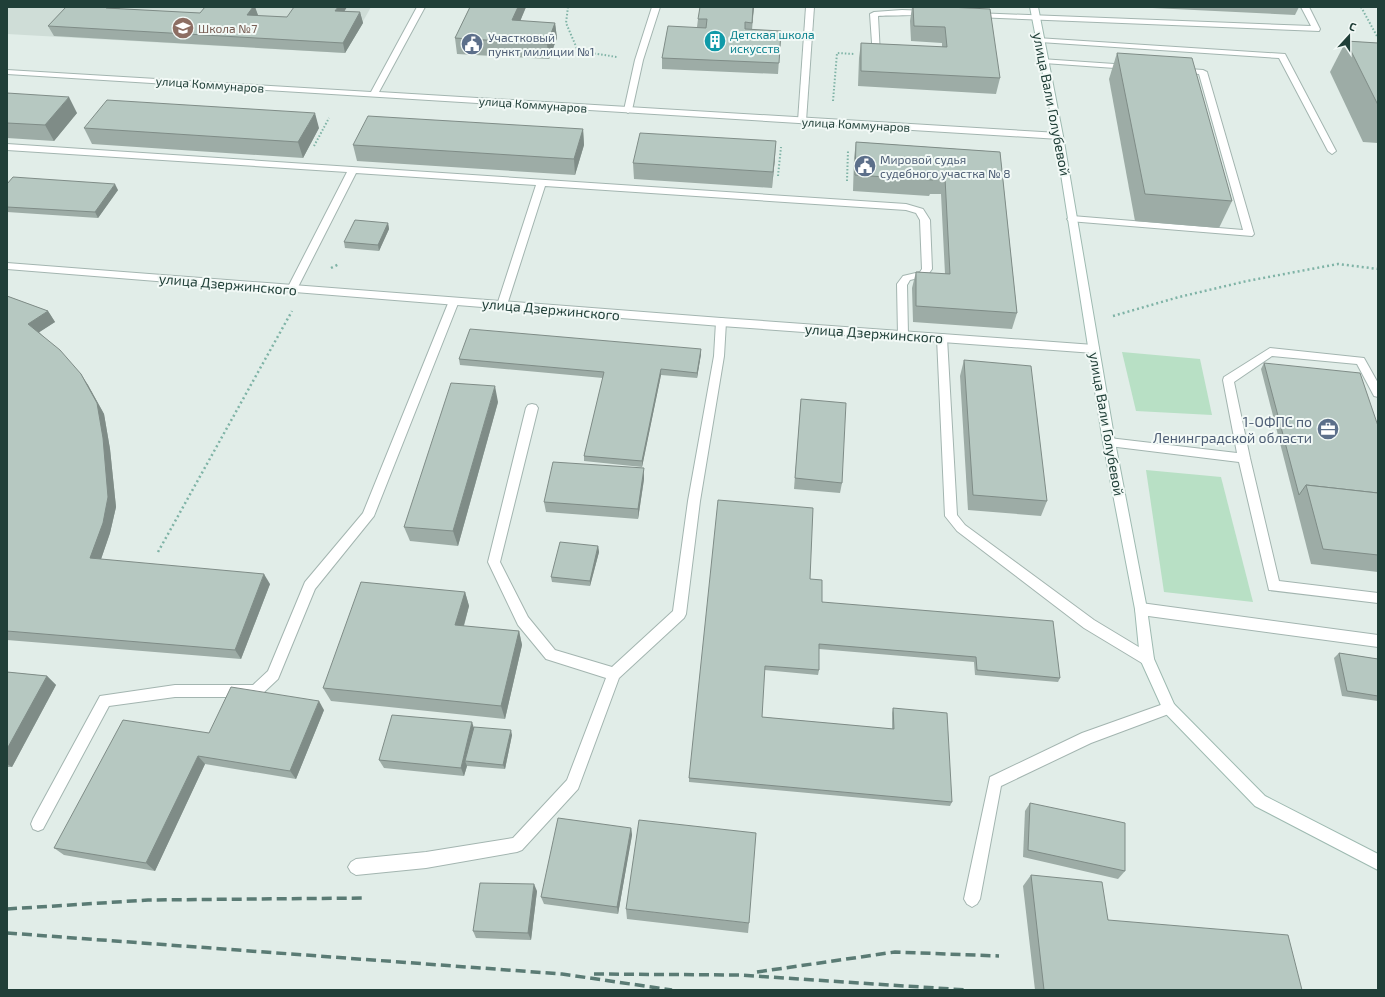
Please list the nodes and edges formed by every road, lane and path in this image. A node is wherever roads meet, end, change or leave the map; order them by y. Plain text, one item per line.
1 (421, 7) edge
2 (568, 7) edge
3 (656, 7) edge
4 (810, 7) edge
5 (1034, 7) edge
6 (1305, 7) edge
7 (1361, 7) edge
8 (902, 10) edge
9 (934, 14) edge
10 (966, 15) edge
11 (1036, 17) junction
12 (1378, 38) edge
13 (1040, 40) junction
14 (876, 55) joint
15 (639, 60) junction
16 (1044, 61) junction
17 (1142, 68) edge
18 (1172, 70) edge
19 (7, 72) edge
20 (374, 94) junction
21 (833, 106) dead end
22 (628, 110) junction
23 (329, 118) dead end
24 (802, 121) junction
25 (1059, 136) junction
26 (781, 147) dead end
27 (7, 148) edge
28 (848, 151) dead end
29 (1332, 151) dead end
30 (302, 167) junction
31 (353, 170) junction
32 (541, 183) junction
33 (776, 198) junction
34 (846, 203) junction
35 (1072, 219) junction
36 (7, 266) edge
37 (1378, 269) edge
38 (292, 289) junction
39 (454, 301) junction
40 (502, 305) junction
41 (294, 307) dead end
42 (721, 322) junction
43 (1089, 322) junction
44 (903, 335) junction
45 (942, 338) junction
46 (1094, 348) junction
47 (1378, 392) edge
48 (532, 408) dead end
49 (1109, 442) junction
50 (1244, 458) junction
51 (158, 552) dead end
52 (1378, 598) edge
53 (1141, 608) junction
54 (1378, 641) edge
55 (1147, 659) junction
56 (614, 674) junction
57 (1169, 708) junction
58 (38, 824) dead end
59 (1378, 862) edge
60 (356, 867) dead end
61 (972, 899) dead end

1 - 20 street
2 - 15 path
3 - 15 street
4 - 24 street
5 - 11 street, улица Вали Голубевой
6 - 11 street
7 - 12 path
8 - 9 street
8 - 14 street
10 - 11 street
11 - 13 street, улица Вали Голубевой
13 - 16 street, улица Вали Голубевой
13 - 29 street
14 - 21 path
15 - 22 street
16 - 17 street
16 - 25 street, улица Вали Голубевой
18 - 35 street
19 - 20 street, улица Коммунаров
20 - 22 street, улица Коммунаров
22 - 24 street, улица Коммунаров
23 - 30 path
24 - 25 street, улица Коммунаров
25 - 35 street, улица Вали Голубевой
26 - 33 path
27 - 30 street
28 - 34 path
30 - 31 street
31 - 32 street
31 - 38 street
32 - 33 street
32 - 40 street
33 - 34 street
34 - 44 street
35 - 43 street, улица Вали Голубевой
36 - 38 street, улица Дзержинского
37 - 43 path
38 - 39 street, улица Дзержинского
39 - 40 street, улица Дзержинского
39 - 58 street
40 - 42 street, улица Дзержинского
41 - 51 path
42 - 44 street, улица Дзержинского
42 - 56 street
43 - 46 street, улица Вали Голубевой
44 - 45 street, улица Дзержинского
45 - 46 street, улица Дзержинского
45 - 55 street
46 - 49 street, улица Вали Голубевой
47 - 50 street
48 - 56 street
49 - 50 street
49 - 53 street, улица Вали Голубевой
50 - 52 street
53 - 54 street
53 - 55 street, улица Вали Голубевой
55 - 57 street, улица Вали Голубевой
56 - 60 street
57 - 59 street, улица Вали Голубевой
57 - 61 street

